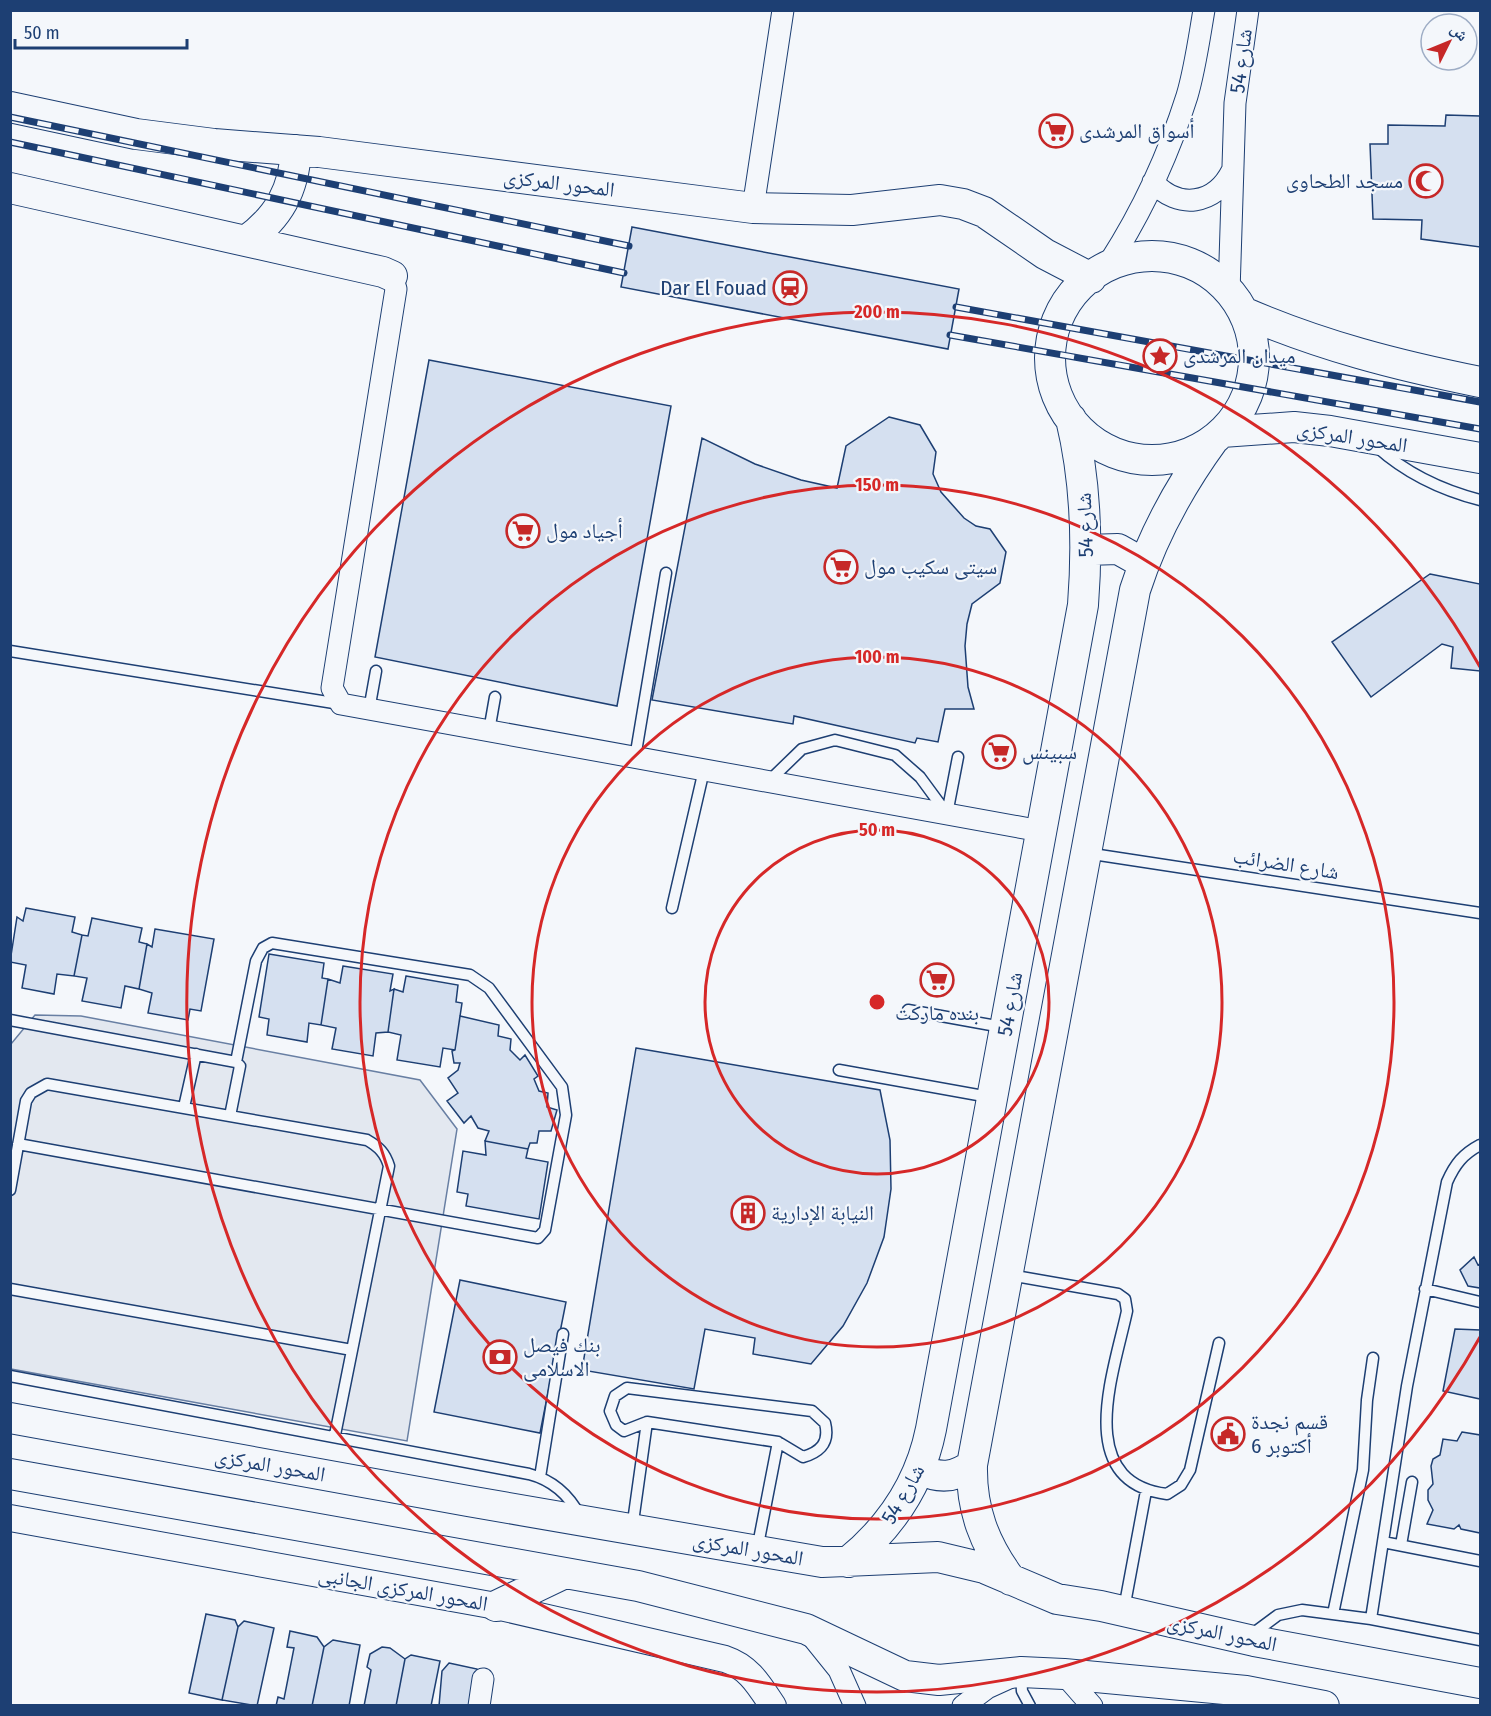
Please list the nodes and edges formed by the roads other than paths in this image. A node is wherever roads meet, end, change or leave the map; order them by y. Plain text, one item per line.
1 (783, 10) edge
2 (1204, 10) edge
3 (1248, 10) edge
4 (10, 107) edge
5 (296, 150) junction
6 (1232, 171) junction
7 (1153, 182) junction
8 (10, 188) edge
9 (753, 208) junction
10 (246, 241) junction
11 (1099, 272) junction
12 (392, 276) joint
13 (1236, 302) junction
14 (1480, 382) edge
15 (1071, 419) junction
16 (1218, 436) junction
17 (1365, 437) junction
18 (1480, 458) edge
19 (1480, 500) edge
20 (1087, 550) junction
21 (1143, 563) junction
22 (666, 573) dead end
23 (10, 651) edge
24 (376, 671) dead end
25 (495, 697) dead end
26 (341, 704) junction
27 (369, 710) junction
28 (489, 731) junction
29 (958, 757) dead end
30 (635, 758) junction
31 (704, 770) junction
32 (769, 782) junction
33 (947, 814) junction
34 (1041, 831) junction
35 (1085, 853) junction
36 (672, 908) dead end
37 (1480, 913) edge
38 (908, 1010) dead end
39 (10, 1020) edge
40 (1005, 1028) junction
41 (196, 1054) junction
42 (236, 1062) junction
43 (839, 1070) dead end
44 (992, 1098) junction
45 (184, 1107) junction
46 (230, 1116) junction
47 (16, 1137) edge
48 (1480, 1145) edge
49 (10, 1190) edge
50 (380, 1210) junction
51 (1006, 1275) junction
52 (10, 1289) edge
53 (1425, 1289) junction
54 (1480, 1302) edge
55 (563, 1334) dead end
56 (1219, 1343) dead end
57 (352, 1350) junction
58 (1373, 1358) dead end
59 (10, 1376) edge
60 (10, 1418) edge
61 (647, 1422) junction
62 (335, 1436) junction
63 (778, 1443) junction
64 (972, 1464) junction
65 (921, 1468) junction
66 (10, 1474) edge
67 (540, 1477) junction
68 (1412, 1482) dead end
69 (1146, 1491) junction
70 (10, 1518) edge
71 (584, 1521) junction
72 (632, 1529) junction
73 (1383, 1542) junction
74 (1401, 1545) junction
75 (758, 1550) junction
76 (1480, 1561) edge
77 (848, 1562) junction
78 (565, 1573) junction
79 (1011, 1580) junction
80 (496, 1606) junction
81 (1123, 1612) junction
82 (1334, 1614) junction
83 (1371, 1619) junction
84 (806, 1629) junction
85 (1246, 1639) junction
86 (1480, 1640) edge
87 (1021, 1672) junction
88 (1064, 1674) junction
89 (483, 1679) dead end
90 (1480, 1683) edge
91 (1259, 1700) edge
92 (479, 1706) edge
93 (773, 1706) edge
94 (855, 1706) edge
95 (963, 1706) edge
96 (1030, 1706) edge
97 (1092, 1706) edge
98 (1324, 1706) edge

1 - 9 street
2 - 7 street, شارع 54
3 - 6 street, شارع 54
4 - 5 main road, المحور المركزى
5 - 9 main road, المحور المركزى
5 - 10 main road
6 - 7 street
6 - 13 street, شارع 54
7 - 11 street, شارع 54
8 - 10 main road
9 - 11 main road, المحور المركزى
10 - 12 main road
11 - 13 main road
11 - 15 main road
12 - 26 street
13 - 14 main road
13 - 16 main road
15 - 16 main road
15 - 20 main road, شارع 54
16 - 17 main road, المحور المركزى
16 - 21 main road
17 - 18 main road, المحور المركزى
17 - 19 lane
20 - 21 main road
20 - 34 main road, شارع 54
21 - 35 main road
22 - 30 lane
23 - 26 lane
24 - 27 lane
25 - 28 lane
26 - 27 street
27 - 28 street
28 - 30 street
29 - 33 lane
30 - 31 street
31 - 32 street
31 - 36 lane
32 - 33 street
32 - 33 lane
33 - 34 street
34 - 40 main road, شارع 54
35 - 37 lane, شارع الضرائب
35 - 51 main road
38 - 40 lane
39 - 41 lane
40 - 44 main road, شارع 54
41 - 42 lane
41 - 45 lane
42 - 46 lane
42 - 50 lane
43 - 44 lane
44 - 65 main road, شارع 54
45 - 46 lane
45 - 47 lane
46 - 50 lane
47 - 49 lane
47 - 50 lane
48 - 53 lane
50 - 57 lane
51 - 64 main road
51 - 69 lane
52 - 57 lane
53 - 54 lane
53 - 73 lane
55 - 67 lane
56 - 69 lane
57 - 62 lane
58 - 82 lane
59 - 62 lane
60 - 71 main road, المحور المركزى
61 - 63 lane
61 - 63 lane
61 - 72 lane
62 - 67 lane
63 - 75 lane
64 - 65 main road
64 - 79 main road
65 - 77 main road, شارع 54
66 - 78 main road
67 - 71 lane
68 - 74 lane
69 - 81 lane
70 - 80 street, المحور المركزى الجانبى
71 - 72 main road, المحور المركزى
72 - 75 main road, المحور المركزى
73 - 74 lane
73 - 83 lane
74 - 76 lane
75 - 77 main road, المحور المركزى
77 - 79 main road, المحور المركزى
78 - 80 main road
78 - 84 main road
79 - 81 main road, المحور المركزى
80 - 93 street, المحور المركزى الجانبى
81 - 85 main road, المحور المركزى
82 - 83 lane
82 - 85 lane
83 - 86 lane
84 - 87 main road
84 - 94 street
85 - 90 main road, المحور المركزى
87 - 88 main road
87 - 95 street
87 - 96 lane
88 - 91 main road
88 - 97 street
89 - 92 street
91 - 98 main road

